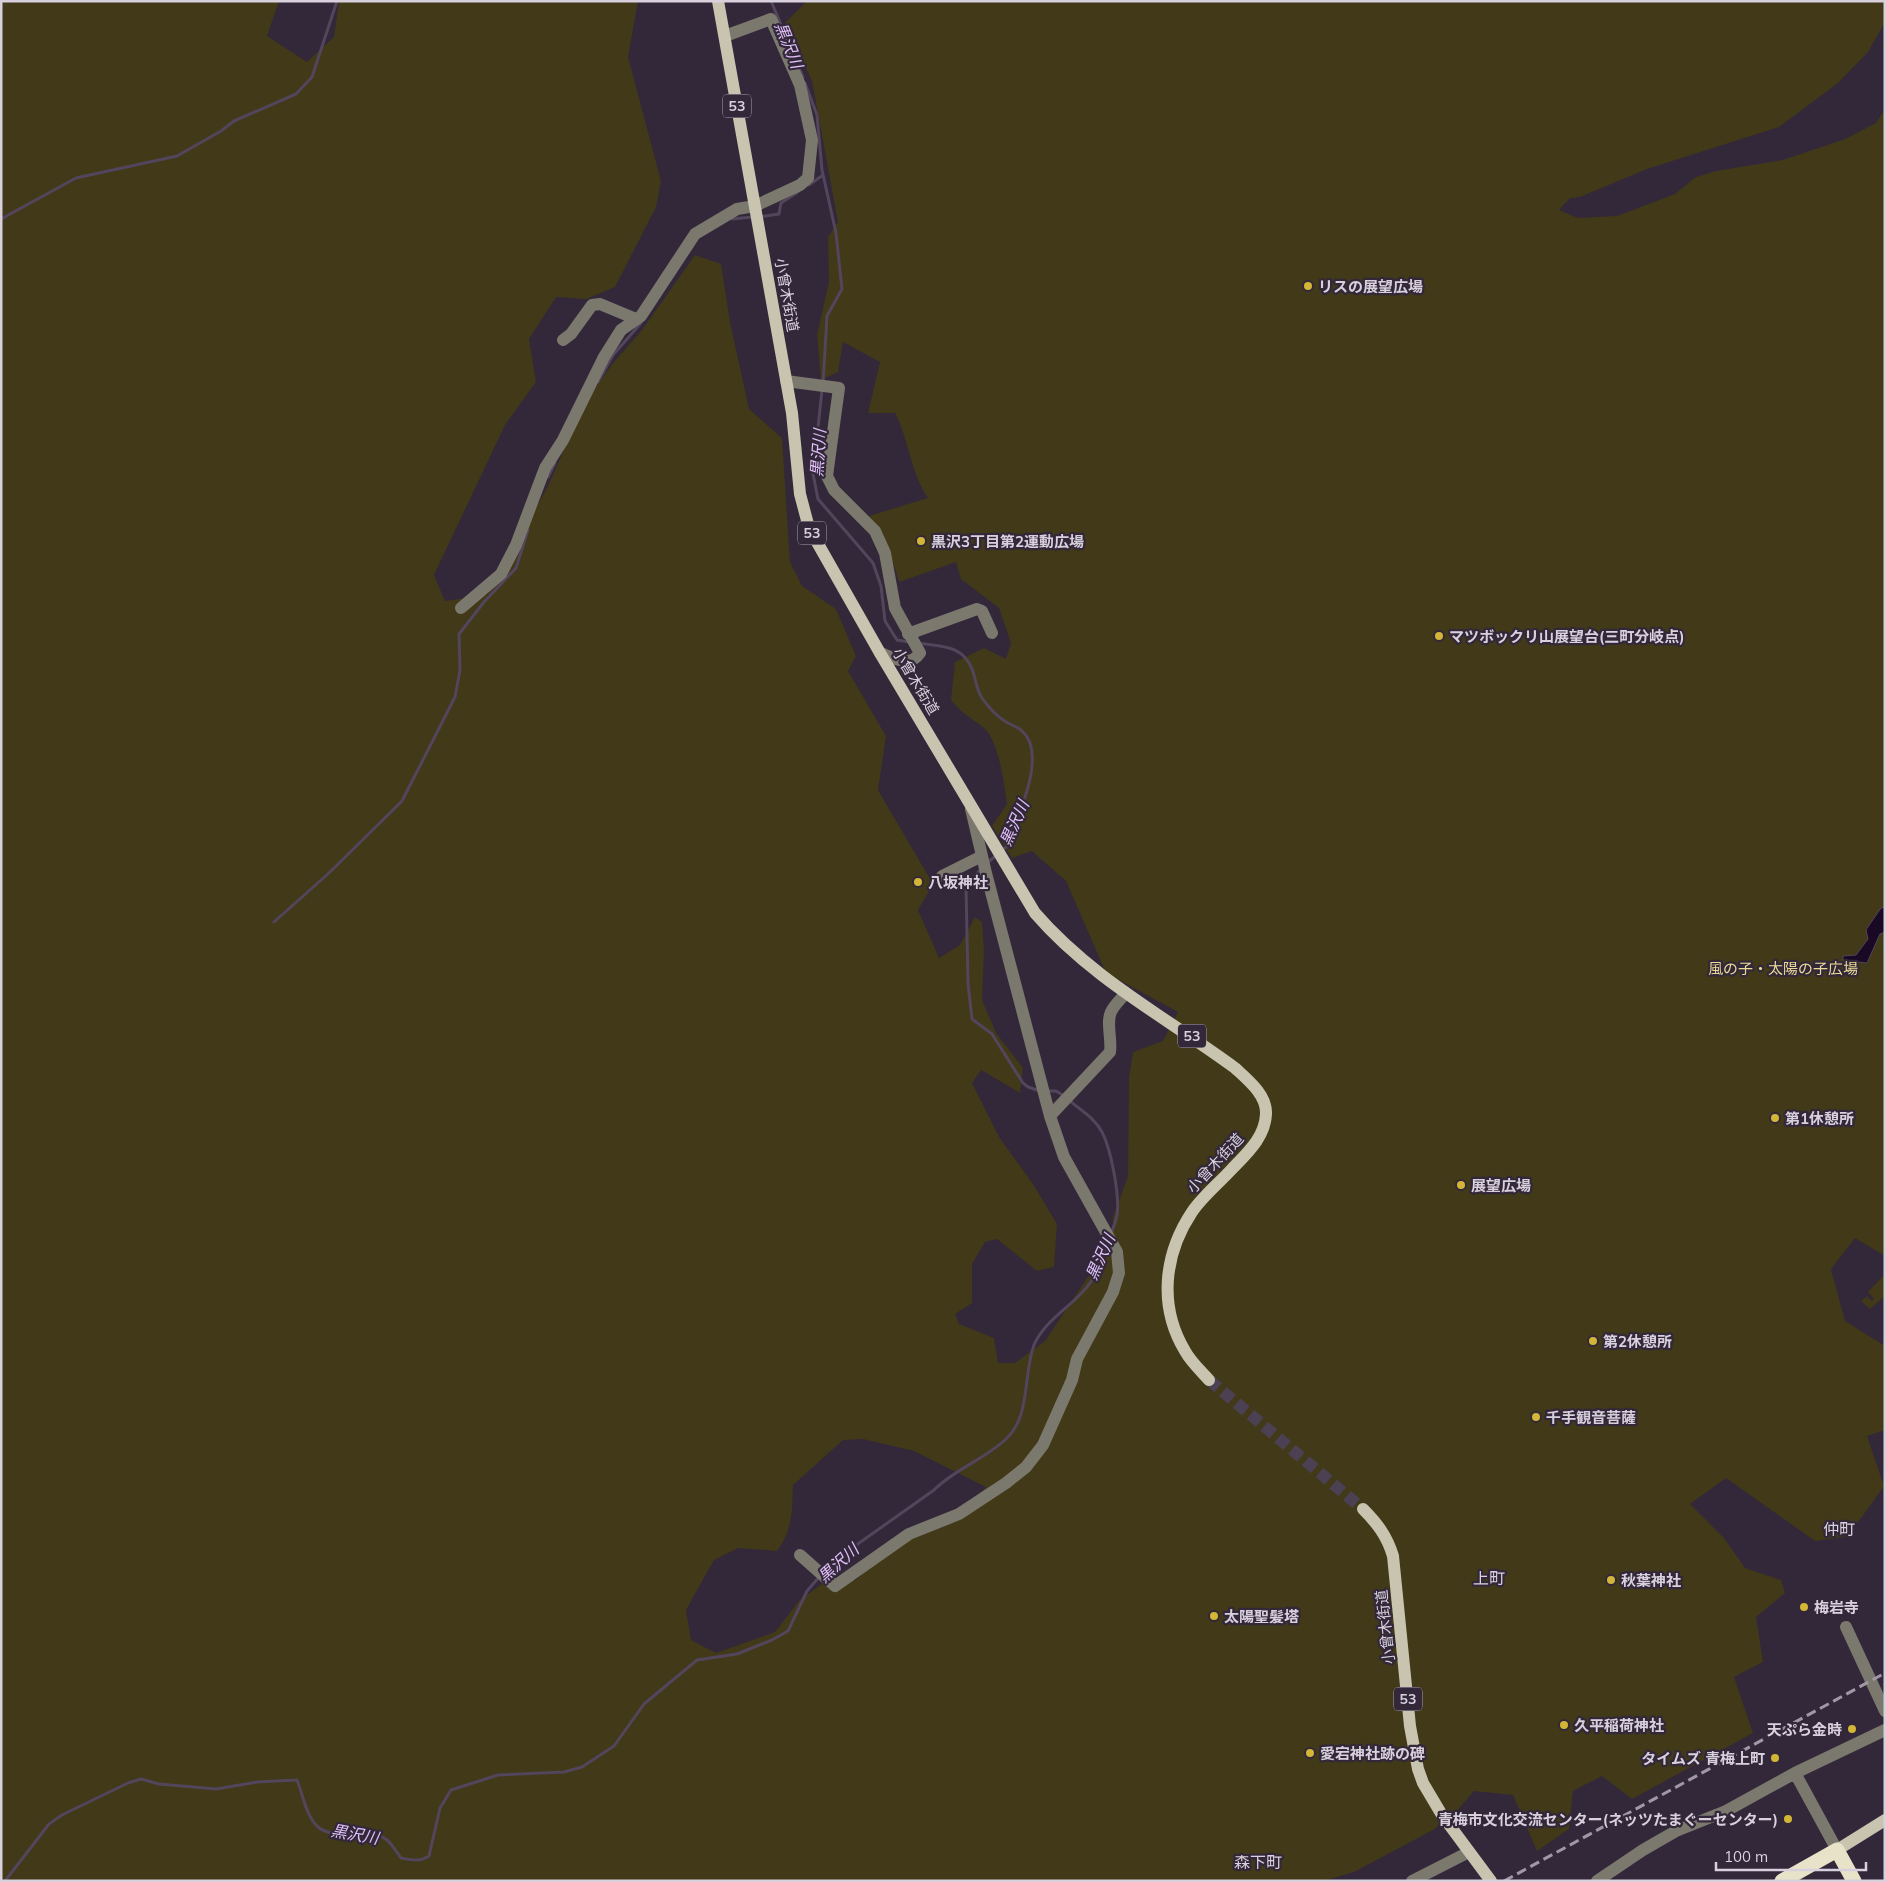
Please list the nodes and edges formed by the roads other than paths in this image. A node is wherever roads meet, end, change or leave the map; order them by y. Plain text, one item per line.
1 (718, 1) edge
2 (724, 36) junction
3 (755, 208) junction
4 (636, 319) junction
5 (563, 340) dead end
6 (786, 381) junction
7 (461, 608) dead end
8 (992, 633) dead end
9 (909, 635) junction
10 (880, 654) junction
11 (970, 806) junction
12 (983, 863) junction
13 (942, 876) dead end
14 (1126, 993) junction
15 (1050, 1116) junction
16 (1209, 1380) tunnel mouth
17 (1363, 1509) tunnel mouth
18 (800, 1555) dead end
19 (1846, 1627) dead end
20 (1885, 1712) edge
21 (1885, 1730) edge
22 (1795, 1773) junction
23 (1885, 1820) edge
24 (1837, 1850) junction
25 (1469, 1852) junction
26 (1490, 1880) edge
27 (1412, 1881) edge
28 (1597, 1881) edge
29 (1782, 1881) edge
30 (1854, 1881) edge

1 - 2 main road, 小曾木街道 / 53
2 - 3 main road, 小曾木街道 / 53
2 - 3 street
3 - 4 street
3 - 6 main road, 小曾木街道 / 53
4 - 5 street
4 - 7 street
6 - 9 street
6 - 10 main road, 小曾木街道 / 53
8 - 9 street
9 - 10 street
10 - 11 main road, 小曾木街道 / 53
11 - 12 street
11 - 14 main road, 小曾木街道 / 53
12 - 13 street
12 - 15 street
14 - 15 street
14 - 16 main road, 小曾木街道 / 53
15 - 18 street
17 - 25 main road, 小曾木街道 / 53
19 - 20 street
21 - 22 street
22 - 24 street
22 - 28 street
23 - 24 main road
24 - 29 highway
24 - 30 highway
25 - 26 main road, 小曾木街道 / 53
25 - 27 street

